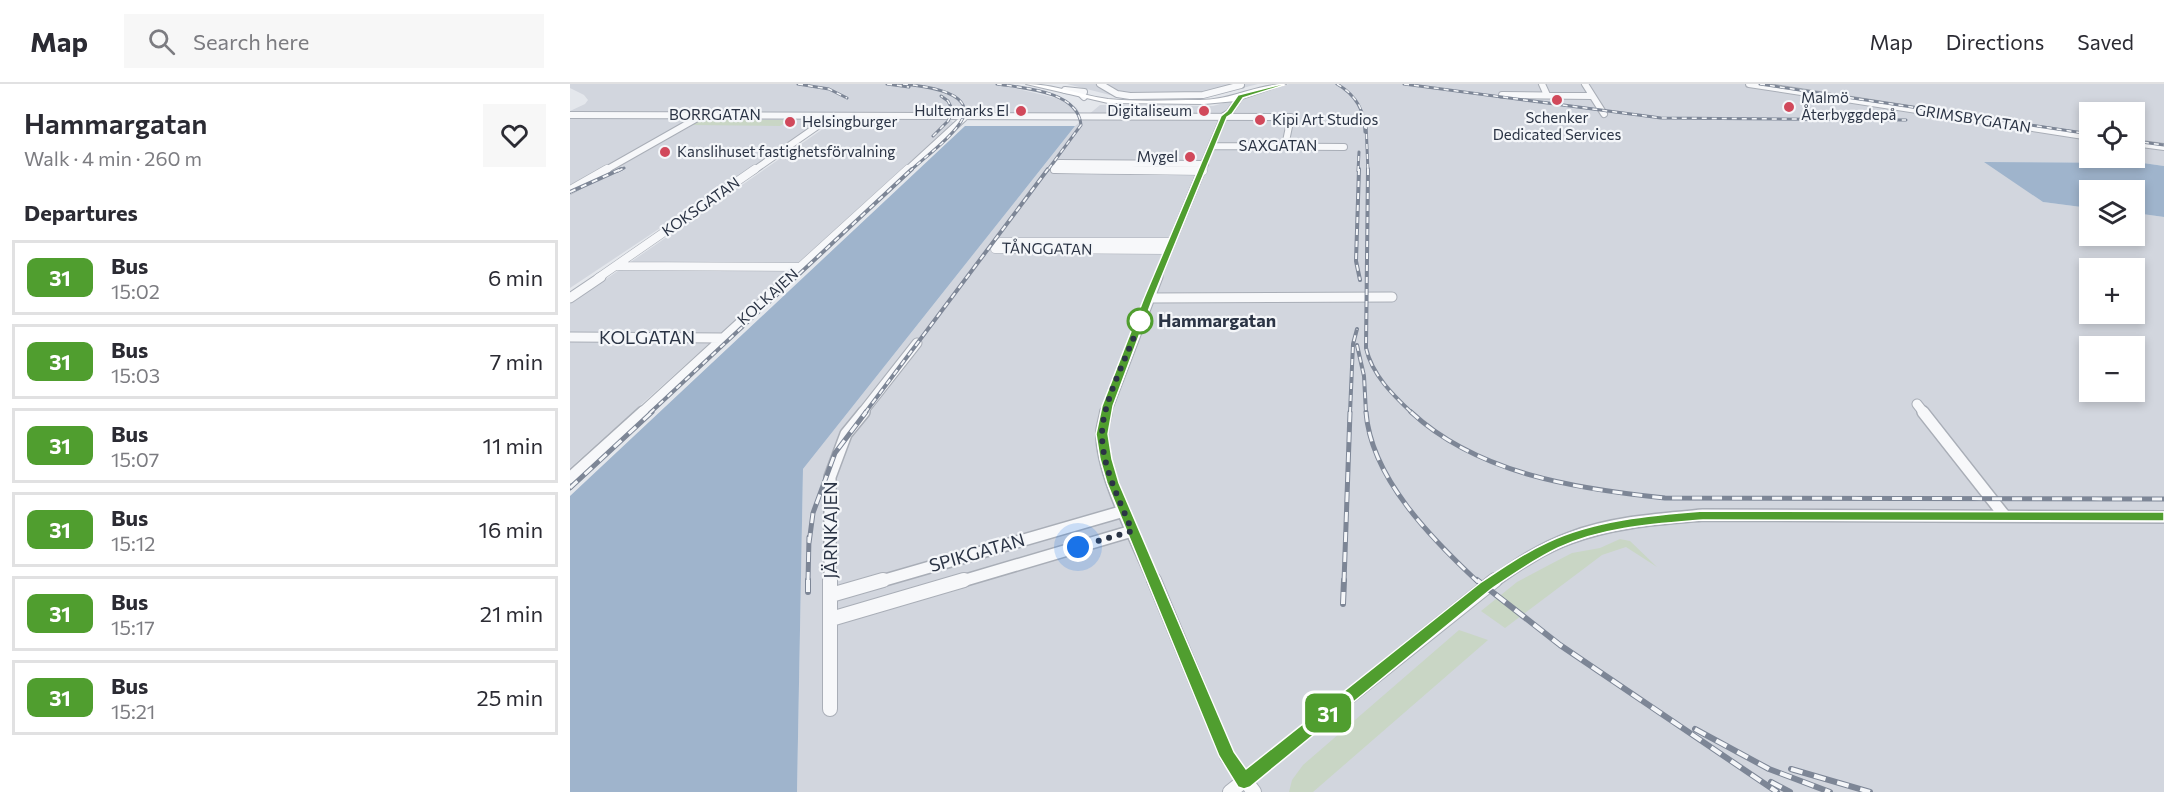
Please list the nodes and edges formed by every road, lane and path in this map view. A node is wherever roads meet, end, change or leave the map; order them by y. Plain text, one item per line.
1 (1030, 84) edge
2 (1050, 84) edge
3 (1114, 84) edge
4 (1263, 84) edge
5 (1273, 84) edge
6 (1282, 84) edge
7 (1542, 84) edge
8 (1585, 84) edge
9 (1749, 84) edge
10 (1241, 85) edge
11 (1102, 86) edge
12 (1086, 94) junction
13 (1502, 95) dead end
14 (1547, 95) junction
15 (1592, 96) junction
16 (1240, 97) junction
17 (1161, 99) junction
18 (1225, 109) junction
19 (1604, 114) dead end
20 (570, 115) edge
21 (701, 115) junction
22 (832, 116) junction
23 (966, 116) junction
24 (2079, 135) edge
25 (2145, 144) edge
26 (1212, 146) junction
27 (1285, 146) junction
28 (1344, 147) dead end
29 (2164, 147) edge
30 (1204, 167) junction
31 (570, 190) edge
32 (1170, 246) junction
33 (618, 266) junction
34 (802, 267) junction
35 (1392, 297) dead end
36 (570, 298) edge
37 (1149, 298) junction
38 (570, 337) edge
39 (723, 339) junction
40 (917, 342) dead end
41 (1917, 404) dead end
42 (570, 478) edge
43 (1124, 511) junction
44 (2004, 515) junction
45 (2164, 517) edge
46 (1132, 531) junction
47 (831, 596) junction
48 (831, 619) junction
49 (830, 709) dead end
50 (1249, 787) edge
51 (1230, 792) edge

1 - 12 main road
2 - 12 main road
3 - 11 street
4 - 17 main road
5 - 18 main road
6 - 16 main road
7 - 14 street
8 - 15 street
9 - 24 street, GRIMSBYGATAN
10 - 11 street
12 - 17 main road
12 - 18 main road
13 - 14 street
14 - 15 street
15 - 19 street
16 - 18 main road
16 - 18 street
17 - 18 main road
18 - 23 street, BORRGATAN
18 - 26 street
18 - 27 street, BORRGATAN
20 - 21 street, BORRGATAN
21 - 22 street, BORRGATAN
21 - 31 street
22 - 23 street, BORRGATAN
22 - 33 street, KOKSGATAN
23 - 34 street, KOLKAJEN
25 - 29 street
26 - 27 street, SAXGATAN
26 - 30 street
27 - 28 street, SAXGATAN
30 - 30 street
30 - 32 street
32 - 32 street, TÅNGGATAN
32 - 37 street
33 - 34 street
33 - 36 street, KOKSGATAN
34 - 39 street, KOLKAJEN
35 - 37 street
37 - 43 street
38 - 39 street, KOLGATAN
39 - 42 street, KOLKAJEN
40 - 47 street, JÄRNKAJEN
41 - 44 street
43 - 46 street
43 - 47 street, SPIKGATAN
44 - 45 street
44 - 50 street
46 - 48 street
46 - 50 street
47 - 48 street, JÄRNKAJEN
48 - 49 street, JÄRNKAJEN
50 - 51 street

